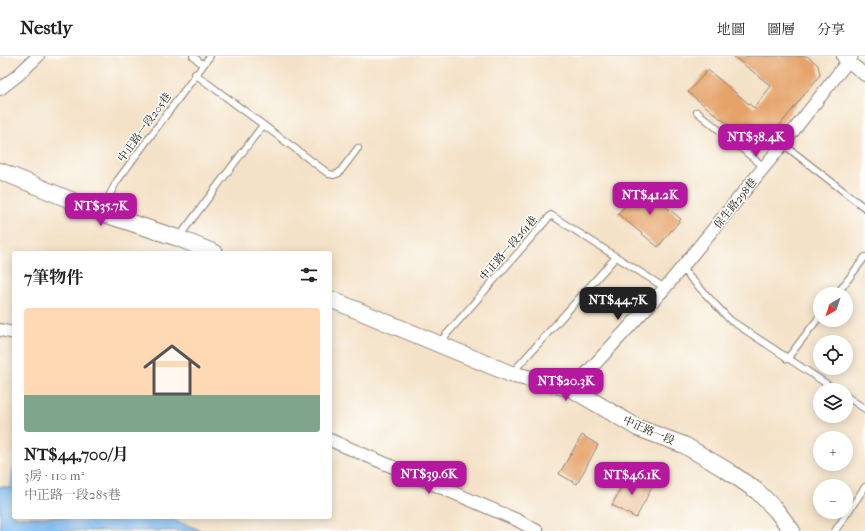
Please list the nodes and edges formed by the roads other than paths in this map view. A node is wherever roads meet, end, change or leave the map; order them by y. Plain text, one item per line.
1 (38, 56) edge
2 (193, 56) edge
3 (210, 56) edge
4 (847, 58) edge
5 (203, 65) junction
6 (195, 74) junction
7 (865, 75) edge
8 (0, 89) edge
9 (697, 112) dead end
10 (263, 125) junction
11 (783, 144) junction
12 (358, 148) dead end
13 (764, 167) junction
14 (0, 170) edge
15 (865, 208) edge
16 (107, 215) junction
17 (178, 238) junction
18 (210, 251) edge
19 (616, 257) junction
20 (865, 257) edge
21 (681, 268) junction
22 (841, 287) edge
23 (665, 288) junction
24 (332, 300) edge
25 (813, 325) edge
26 (0, 330) edge
27 (12, 333) edge
28 (439, 343) junction
29 (787, 358) junction
30 (511, 374) junction
31 (825, 383) edge
32 (572, 389) junction
33 (853, 400) edge
34 (865, 408) edge
35 (332, 441) edge
36 (865, 487) edge
37 (538, 531) edge
38 (792, 531) edge
39 (835, 531) edge

1 - 8 street
2 - 5 lane
3 - 5 lane, 中正路一段205巷
4 - 7 street
4 - 11 street, 保生路298巷
5 - 6 lane, 中正路一段205巷
6 - 10 lane
6 - 16 lane, 中正路一段205巷
9 - 13 lane
10 - 12 lane
10 - 17 lane
11 - 13 street, 保生路298巷
11 - 15 lane
13 - 21 street, 保生路298巷
14 - 16 street
16 - 17 street
17 - 18 street
19 - 23 lane, 中正路一段261巷
19 - 28 lane, 中正路一段261巷
19 - 30 lane
20 - 22 lane
21 - 23 street, 保生路298巷
21 - 29 lane
23 - 32 street, 保生路298巷
24 - 28 street, 中正路一段
25 - 29 lane
26 - 27 street
28 - 30 street, 中正路一段
29 - 31 lane
30 - 32 street, 中正路一段
32 - 38 street, 中正路一段
33 - 34 lane
35 - 37 street
36 - 39 lane

